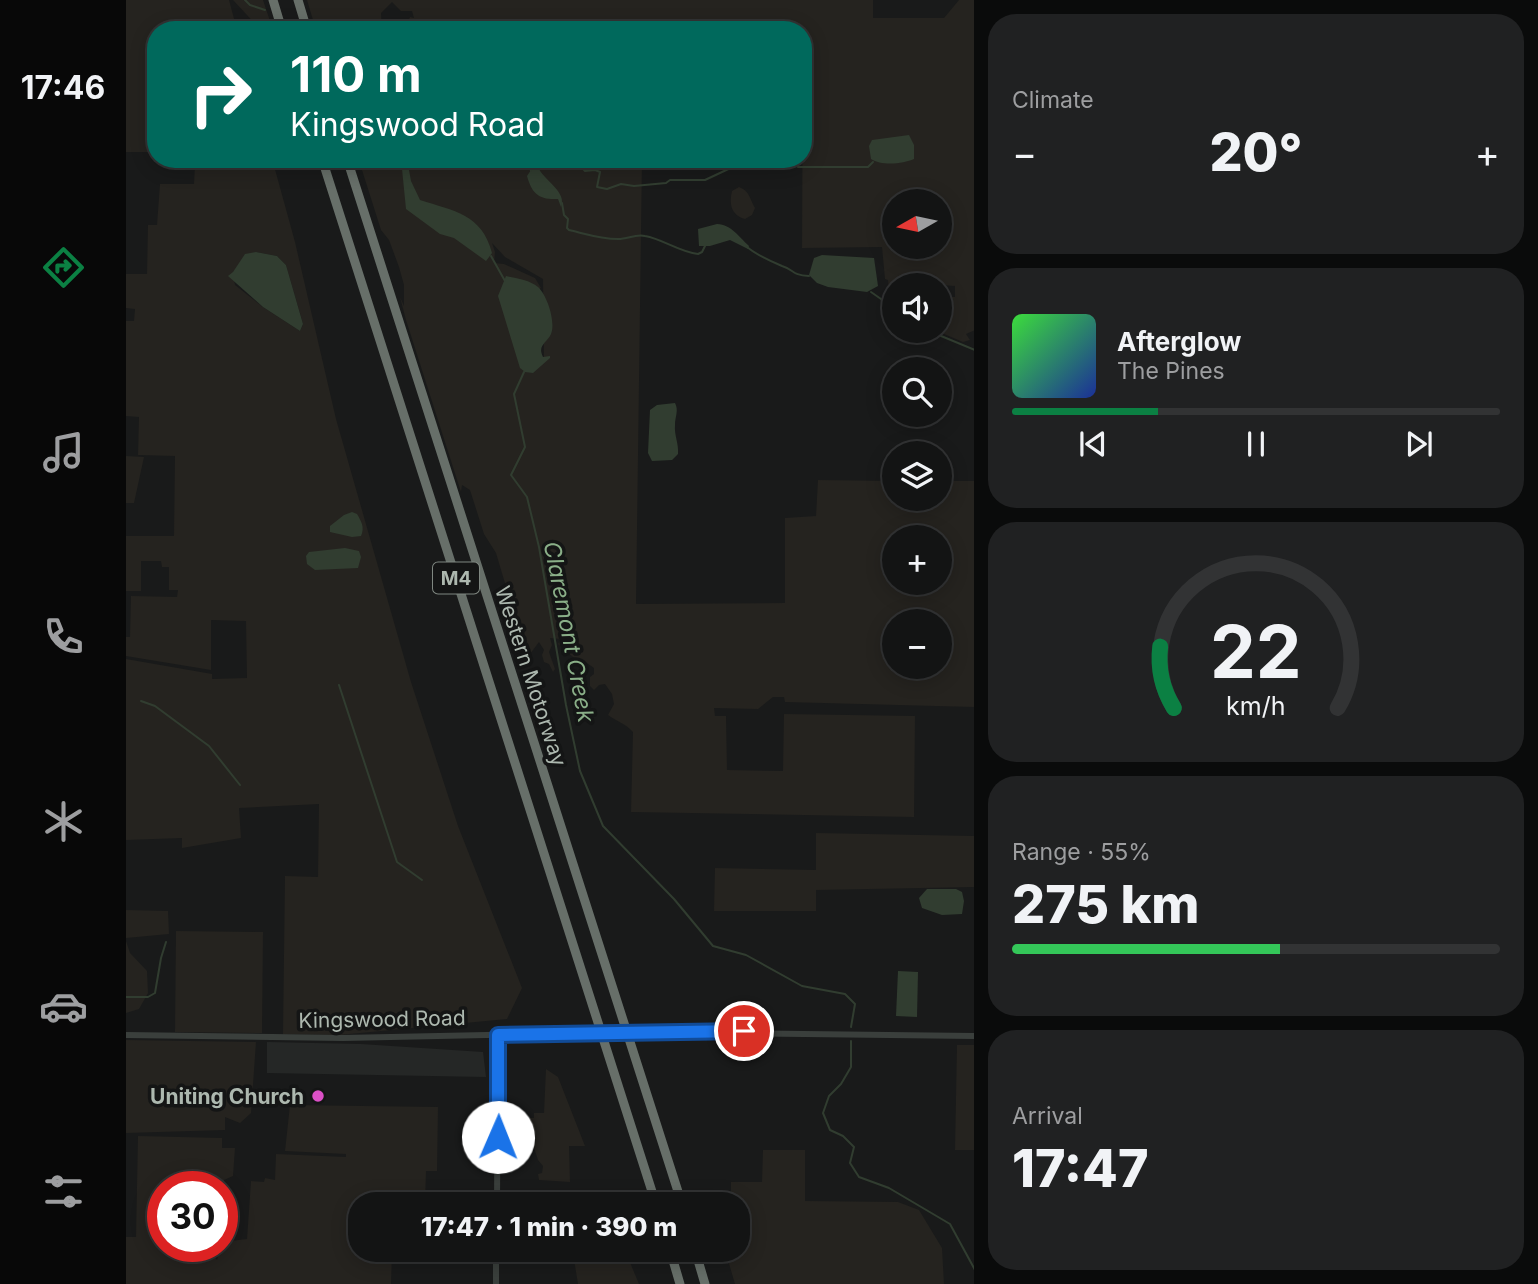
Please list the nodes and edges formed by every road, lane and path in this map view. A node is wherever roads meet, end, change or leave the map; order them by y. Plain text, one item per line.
1 (273, 0) edge
2 (298, 0) edge
3 (279, 21) edge
4 (304, 21) edge
5 (325, 168) edge
6 (350, 168) edge
7 (126, 1035) edge
8 (498, 1035) junction
9 (974, 1036) edge
10 (497, 1192) edge
11 (652, 1192) edge
12 (678, 1192) edge
13 (496, 1262) edge
14 (674, 1262) edge
15 (699, 1262) edge
16 (496, 1284) edge
17 (680, 1284) edge
18 (705, 1284) edge

1 - 3 highway
2 - 4 highway
5 - 11 highway, Western Motorway / M4
6 - 12 highway, Western Motorway / M4
7 - 8 street, Kingswood Road
8 - 9 street, Kingswood Road, bridge
8 - 10 street
13 - 16 street
14 - 17 highway
15 - 18 highway

